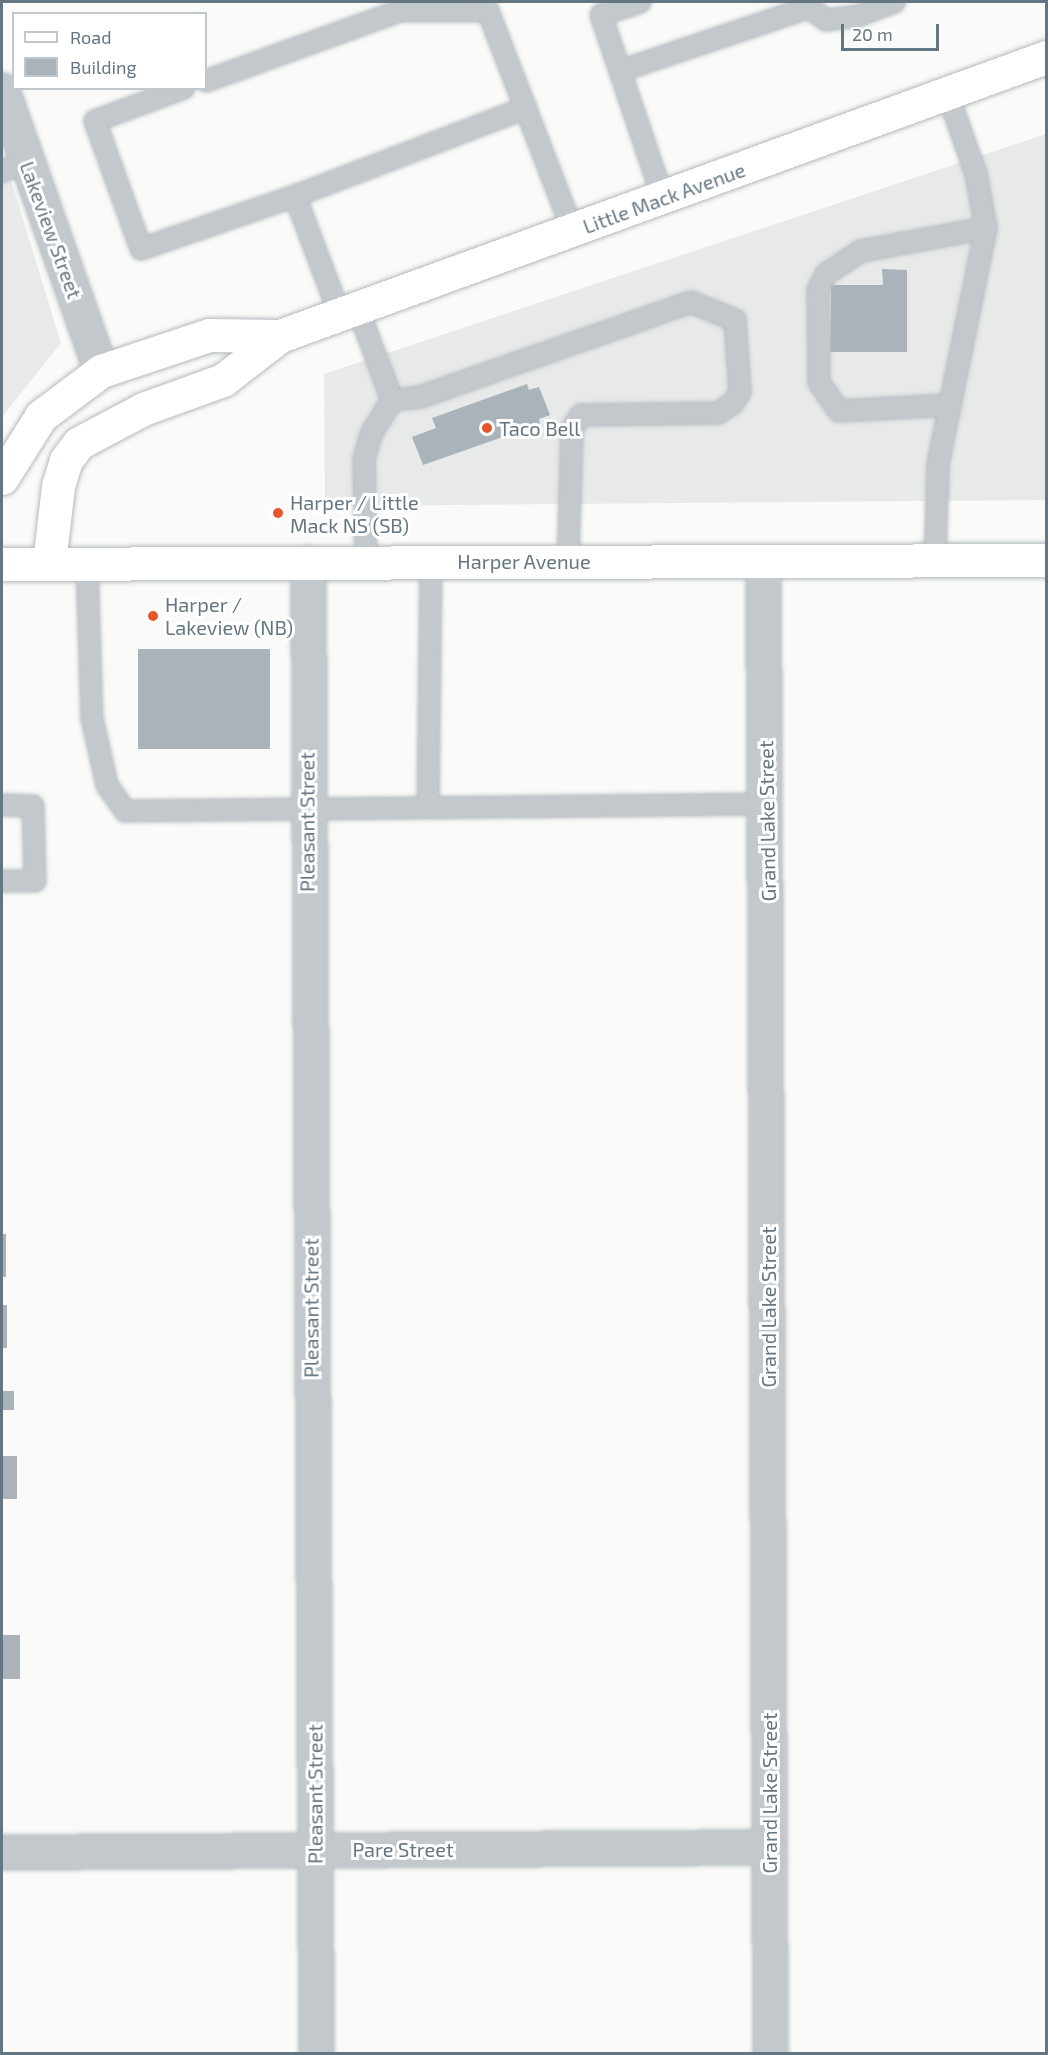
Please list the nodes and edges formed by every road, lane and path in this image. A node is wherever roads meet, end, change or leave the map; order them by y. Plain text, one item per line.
1 (640, 2) edge
2 (894, 2) edge
3 (804, 5) edge
4 (1047, 57) edge
5 (620, 71) junction
6 (207, 81) edge
7 (2, 90) edge
8 (179, 90) edge
9 (948, 95) junction
10 (526, 108) junction
11 (14, 167) edge
12 (295, 196) junction
13 (663, 198) junction
14 (986, 228) junction
15 (573, 231) junction
16 (349, 312) junction
17 (280, 336) junction
18 (101, 371) junction
19 (393, 400) junction
20 (949, 405) junction
21 (2, 478) edge
22 (568, 560) junction
23 (1047, 560) edge
24 (431, 561) junction
25 (762, 561) junction
26 (308, 562) junction
27 (366, 562) junction
28 (935, 562) junction
29 (49, 563) junction
30 (87, 563) junction
31 (2, 564) edge
32 (767, 804) junction
33 (2, 805) edge
34 (428, 806) junction
35 (306, 807) junction
36 (2, 881) edge
37 (769, 1847) junction
38 (315, 1850) junction
39 (2, 1852) edge
40 (316, 2054) edge
41 (770, 2054) edge

1 - 5 lane
2 - 3 lane
3 - 5 lane
4 - 9 main road, Little Mack Avenue
5 - 13 lane
6 - 10 lane
7 - 11 street, Lakeview Street
8 - 12 lane
9 - 13 main road, Little Mack Avenue
9 - 14 lane
10 - 12 lane
10 - 15 lane
11 - 18 street, Lakeview Street
12 - 16 lane
13 - 15 main road, Little Mack Avenue
14 - 20 lane
14 - 20 lane
15 - 16 main road, Little Mack Avenue
16 - 17 main road, Little Mack Avenue
16 - 19 lane
17 - 18 main road, Little Mack Avenue
17 - 29 main road, Little Mack Avenue
18 - 21 main road, Little Mack Avenue
19 - 22 lane
19 - 27 lane
20 - 28 lane
22 - 24 main road, Harper Avenue
22 - 25 main road, Harper Avenue
23 - 28 main road, Harper Avenue
24 - 27 main road, Harper Avenue
24 - 34 lane
25 - 28 main road, Harper Avenue
25 - 32 street, Grand Lake Street
26 - 27 main road, Harper Avenue
26 - 30 main road, Harper Avenue
26 - 35 street, Pleasant Street
29 - 30 main road, Harper Avenue
29 - 31 main road, Harper Avenue
30 - 35 lane
32 - 34 lane
32 - 37 street, Grand Lake Street
33 - 36 lane
34 - 35 lane
35 - 38 street, Pleasant Street
37 - 38 street, Pare Street
37 - 41 street, Grand Lake Street
38 - 39 street, Pare Street
38 - 40 street, Pleasant Street

